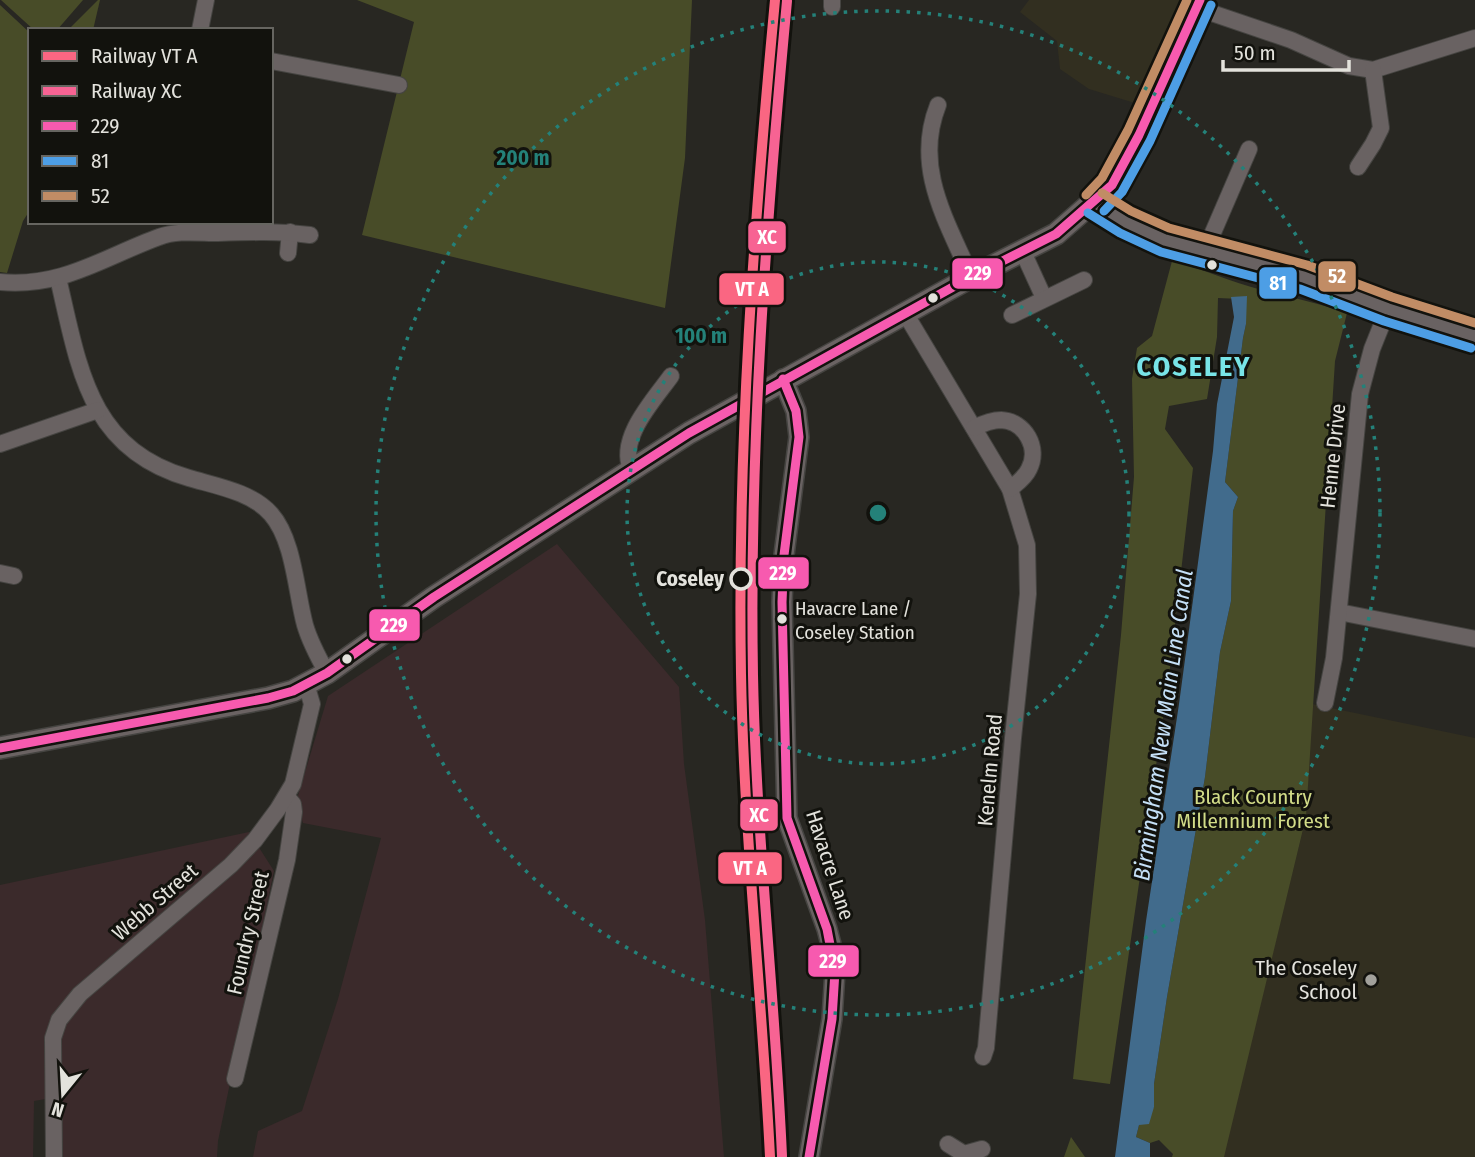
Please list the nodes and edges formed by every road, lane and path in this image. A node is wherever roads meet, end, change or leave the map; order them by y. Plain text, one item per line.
1 (206, 0) edge
2 (1199, 4) edge
3 (200, 28) edge
4 (1475, 38) edge
5 (273, 61) edge
6 (1373, 70) junction
7 (399, 85) dead end
8 (938, 105) dead end
9 (1249, 149) dead end
10 (1357, 159) dead end
11 (1095, 203) junction
12 (161, 229) edge
13 (289, 232) junction
14 (310, 235) dead end
15 (1205, 250) junction
16 (1023, 252) junction
17 (288, 253) dead end
18 (971, 277) junction
19 (58, 278) junction
20 (1084, 280) dead end
21 (0, 282) edge
22 (1044, 298) junction
23 (1388, 309) junction
24 (905, 313) junction
25 (1012, 315) dead end
26 (1475, 336) edge
27 (671, 376) dead end
28 (783, 379) junction
29 (98, 410) junction
30 (974, 428) junction
31 (0, 444) edge
32 (631, 469) junction
33 (1010, 489) junction
34 (1339, 612) junction
35 (1475, 639) edge
36 (327, 673) junction
37 (306, 684) junction
38 (1325, 703) dead end
39 (0, 748) edge
40 (287, 797) junction
41 (984, 1057) dead end
42 (235, 1079) dead end
43 (948, 1144) dead end
44 (982, 1149) dead end
45 (964, 1156) edge
46 (54, 1157) edge
47 (809, 1157) edge

1 - 3 street
2 - 6 street
2 - 11 main road
4 - 6 street
5 - 7 street
6 - 10 street
8 - 18 street
9 - 15 street
11 - 15 street
11 - 16 main road
12 - 13 street
12 - 19 street
13 - 14 street
13 - 17 street
15 - 23 street
16 - 18 main road
16 - 22 street
18 - 24 main road
19 - 21 street
19 - 29 street
20 - 22 street
22 - 25 street
23 - 26 street
23 - 34 street, Henne Drive
24 - 28 main road
24 - 30 street, Kenelm Road
27 - 32 street
28 - 32 main road
28 - 47 street, Havacre Lane
29 - 31 street
29 - 36 street
30 - 33 street, Kenelm Road
30 - 33 street
32 - 36 main road
33 - 41 street, Kenelm Road
34 - 35 street
34 - 38 street, Henne Drive
36 - 37 main road
37 - 39 main road
37 - 40 street, Webb Street
40 - 42 street, Foundry Street
40 - 46 street, Webb Street
43 - 45 street
44 - 45 street

